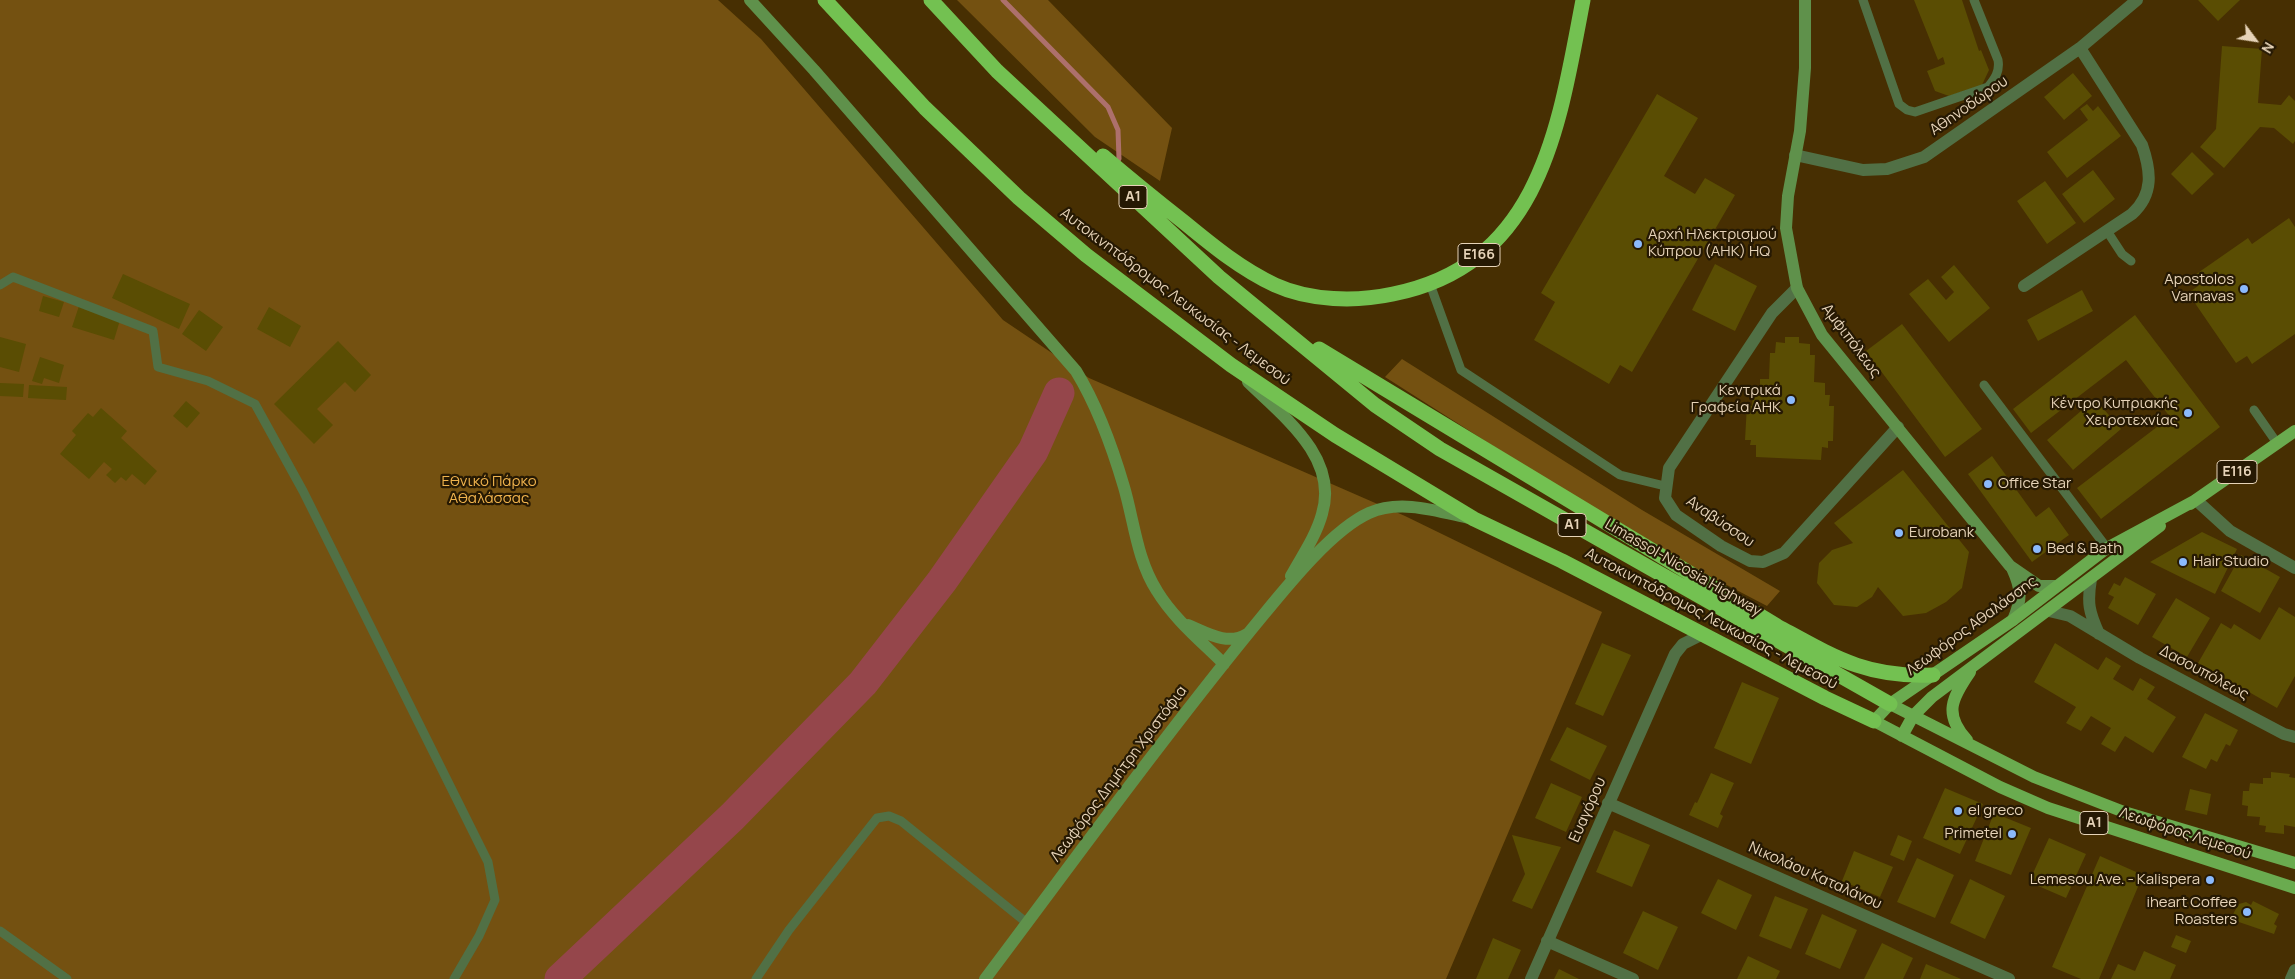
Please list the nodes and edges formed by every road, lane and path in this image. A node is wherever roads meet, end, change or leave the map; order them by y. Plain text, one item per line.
1 (750, 0) edge
2 (825, 0) edge
3 (931, 0) edge
4 (1583, 0) edge
5 (1805, 0) edge
6 (1863, 0) edge
7 (1974, 0) edge
8 (2136, 0) edge
9 (2080, 48) junction
10 (997, 71) junction
11 (1795, 155) junction
12 (2107, 231) junction
13 (2131, 261) dead end
14 (1430, 284) junction
15 (0, 285) edge
16 (2024, 286) dead end
17 (1797, 288) junction
18 (1270, 320) junction
19 (1231, 365) junction
20 (1984, 384) dead end
21 (2254, 410) dead end
22 (1898, 427) junction
23 (2295, 431) edge
24 (2277, 443) junction
25 (1665, 486) junction
26 (2196, 500) junction
27 (1474, 519) junction
28 (2107, 548) junction
29 (2010, 566) junction
30 (2295, 568) edge
31 (2091, 579) junction
32 (2056, 586) junction
33 (1283, 591) junction
34 (2050, 611) junction
35 (2013, 620) junction
36 (1183, 623) junction
37 (1251, 630) junction
38 (1703, 634) junction
39 (2099, 634) junction
40 (1224, 664) junction
41 (1976, 664) junction
42 (1933, 675) junction
43 (1890, 704) junction
44 (1913, 716) junction
45 (1874, 721) junction
46 (1902, 736) junction
47 (2295, 738) edge
48 (1972, 746) junction
49 (1608, 803) junction
50 (2295, 863) edge
51 (2295, 888) edge
52 (1028, 923) junction
53 (0, 931) edge
54 (1547, 941) junction
55 (2295, 970) edge
56 (67, 979) edge
57 (454, 979) edge
58 (756, 979) edge
59 (985, 979) edge
60 (1531, 979) edge
61 (1633, 979) edge
62 (2009, 979) edge
63 (2291, 979) edge

1 - 36 main road
2 - 19 highway, Αυτοκινητόδρομος Λευκωσίας - Λεμεσού / A1
3 - 10 highway, A1
4 - 14 highway, E166
5 - 11 main road, Αμφιπόλεως
6 - 7 lane
8 - 9 street, Αθηνοδώρου
9 - 11 street, Αθηνοδώρου
9 - 12 street
10 - 14 highway, E166
10 - 18 highway, A1
11 - 17 main road, Αμφιπόλεως
12 - 13 lane
12 - 16 street
14 - 25 lane
15 - 57 lane
17 - 22 main road, Αμφιπόλεως
17 - 25 street
18 - 42 highway
18 - 43 highway, Limassol-Nicosia Highway / A1
19 - 27 highway, Αυτοκινητόδρομος Λευκωσίας - Λεμεσού / A1
19 - 33 main road, Λεωφόρος Δημήτρη Χριστόφια
20 - 28 lane
21 - 24 lane
22 - 25 street, Αναβύσσου
22 - 29 main road, Αμφιπόλεως
23 - 24 main road, Λεωφόρος Αθαλάσσης / E116
24 - 26 main road, Λεωφόρος Αθαλάσσης / E116
26 - 28 main road, Λεωφόρος Αθαλάσσης / E116
26 - 30 street
26 - 31 main road, Λεωφόρος Αθαλάσσης / E116
27 - 33 main road, Λεωφόρος Δημήτρη Χριστόφια
27 - 38 highway, Αυτοκινητόδρομος Λευκωσίας - Λεμεσού / A1
28 - 32 main road, Λεωφόρος Αθαλάσσης / E116
29 - 32 main road, Αμφιπόλεως
29 - 35 main road, Αμφιπόλεως
31 - 34 main road, Λεωφόρος Αθαλάσσης / E116
31 - 39 street
32 - 35 main road, Λεωφόρος Αθαλάσσης / E116
33 - 37 main road, Λεωφόρος Δημήτρη Χριστόφια
34 - 39 street, Δασουπόλεως
34 - 41 main road, Λεωφόρος Αθαλάσσης / E116
35 - 42 main road, Λεωφόρος Αθαλάσσης / E116
36 - 37 main road
36 - 40 main road
37 - 40 main road, Λεωφόρος Δημήτρη Χριστόφια
38 - 45 highway, Αυτοκινητόδρομος Λευκωσίας - Λεμεσού / A1
38 - 49 street, Ευαγόρου
39 - 47 street, Δασουπόλεως
40 - 52 main road, Λεωφόρος Δημήτρη Χριστόφια
41 - 44 main road, Λεωφόρος Αθαλάσσης / E116
41 - 48 main road
42 - 43 main road, Λεωφόρος Αθαλάσσης / E116
43 - 44 main road, Limassol-Nicosia Highway / A1
43 - 45 main road, Λεωφόρος Αθαλάσσης / E116
44 - 46 main road, Λεωφόρος Αθαλάσσης / E116
44 - 48 main road, Λεωφόρος Λεμεσού / A1
45 - 46 main road, A1
46 - 51 main road, Λεωφόρος Λεμεσού / A1
48 - 50 main road, Λεωφόρος Λεμεσού / A1
49 - 54 street, Ευαγόρου
49 - 62 street, Νικολάου Καταλάνου
52 - 58 lane
52 - 59 main road, Λεωφόρος Δημήτρη Χριστόφια
53 - 56 lane
54 - 60 street, Ευαγόρου
54 - 61 street
55 - 63 street

